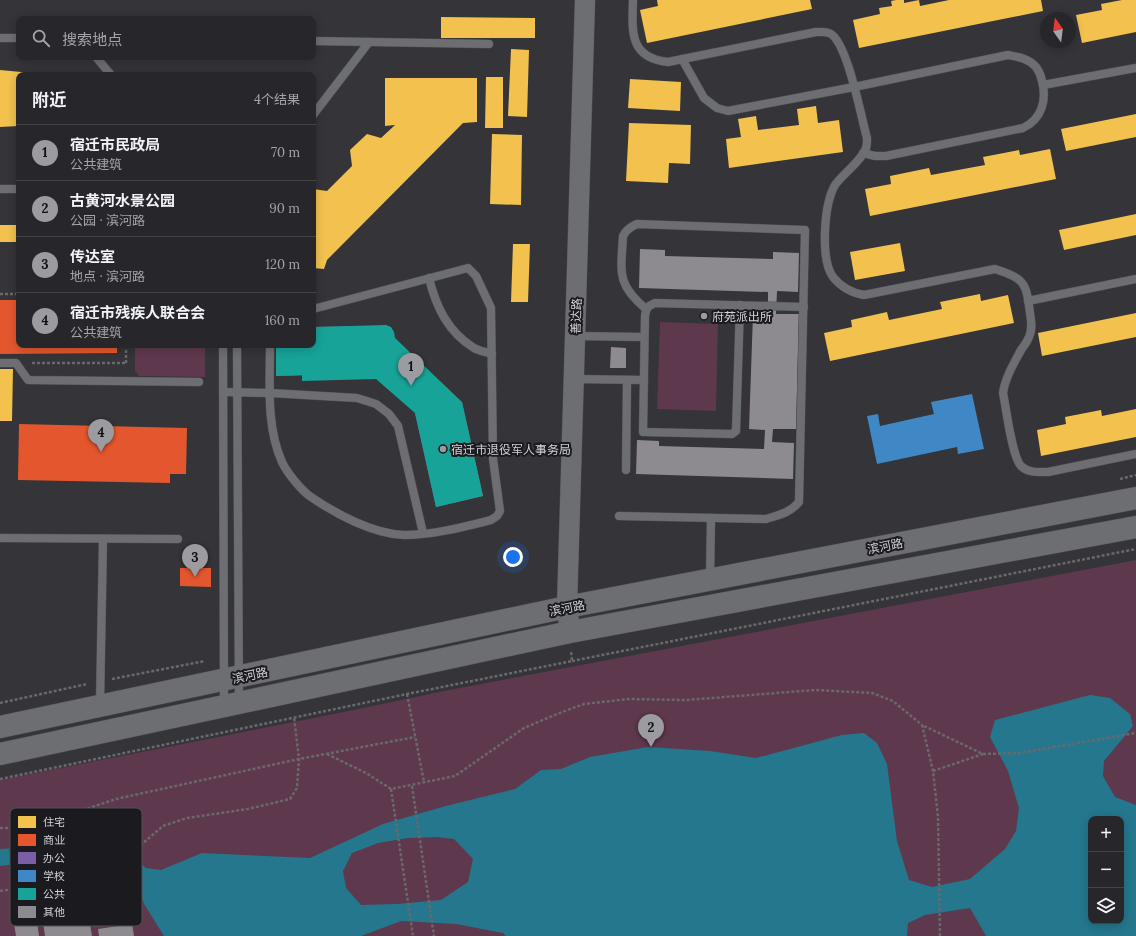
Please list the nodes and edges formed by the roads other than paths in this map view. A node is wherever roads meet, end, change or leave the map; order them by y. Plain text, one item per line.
1 (585, 0) edge
2 (633, 0) edge
3 (0, 38) edge
4 (16, 38) edge
5 (316, 42) edge
6 (369, 42) junction
7 (489, 44) dead end
8 (682, 59) junction
9 (98, 60) edge
10 (1136, 68) edge
11 (108, 72) edge
12 (1043, 85) junction
13 (854, 87) junction
14 (316, 112) edge
15 (863, 154) junction
16 (0, 189) edge
17 (16, 189) edge
18 (429, 278) junction
19 (1136, 279) edge
20 (1028, 302) junction
21 (740, 305) junction
22 (804, 307) junction
23 (316, 308) edge
24 (646, 309) junction
25 (575, 336) junction
26 (644, 337) junction
27 (223, 348) edge
28 (237, 348) edge
29 (270, 348) edge
30 (492, 354) junction
31 (0, 363) edge
32 (574, 379) junction
33 (627, 380) junction
34 (644, 380) junction
35 (199, 382) dead end
36 (223, 392) junction
37 (237, 392) junction
38 (270, 393) junction
39 (1136, 454) edge
40 (626, 470) dead end
41 (1136, 498) edge
42 (619, 516) dead end
43 (711, 518) junction
44 (1136, 527) edge
45 (423, 533) junction
46 (0, 538) edge
47 (103, 539) junction
48 (178, 539) dead end
49 (710, 580) junction
50 (568, 607) junction
51 (238, 621) junction
52 (223, 622) junction
53 (570, 632) junction
54 (231, 679) junction
55 (232, 705) junction
56 (100, 706) junction
57 (0, 727) edge
58 (0, 754) edge

1 - 25 street, 善达路
2 - 8 lane
3 - 4 lane
5 - 6 lane
6 - 7 lane
6 - 14 lane
8 - 13 lane
8 - 13 lane
9 - 11 lane
10 - 12 lane
12 - 13 lane
12 - 15 lane
13 - 15 lane
15 - 20 lane
16 - 17 lane
18 - 23 lane
18 - 30 lane
18 - 30 lane
19 - 20 lane
20 - 39 lane
21 - 22 lane
21 - 24 lane
21 - 34 lane
22 - 24 lane
22 - 43 lane
24 - 26 lane
25 - 26 lane
25 - 32 street, 善达路
26 - 34 lane
27 - 36 lane
28 - 37 lane
29 - 38 lane
30 - 45 lane
31 - 35 lane
32 - 33 lane
32 - 50 street, 善达路
33 - 34 lane
33 - 40 lane
36 - 37 lane
36 - 52 lane
37 - 38 lane
37 - 51 lane
38 - 45 lane
38 - 45 lane
41 - 49 main road, 滨河路
42 - 43 lane
43 - 49 lane
44 - 53 main road, 滨河路
46 - 47 lane
47 - 48 lane
47 - 56 lane
49 - 50 main road, 滨河路
50 - 53 street, 善达路
50 - 54 main road, 滨河路
51 - 52 lane
51 - 54 lane
52 - 54 lane
53 - 55 main road, 滨河路
54 - 55 lane
54 - 55 lane
54 - 56 main road, 滨河路
55 - 58 main road, 滨河路
56 - 57 main road, 滨河路

